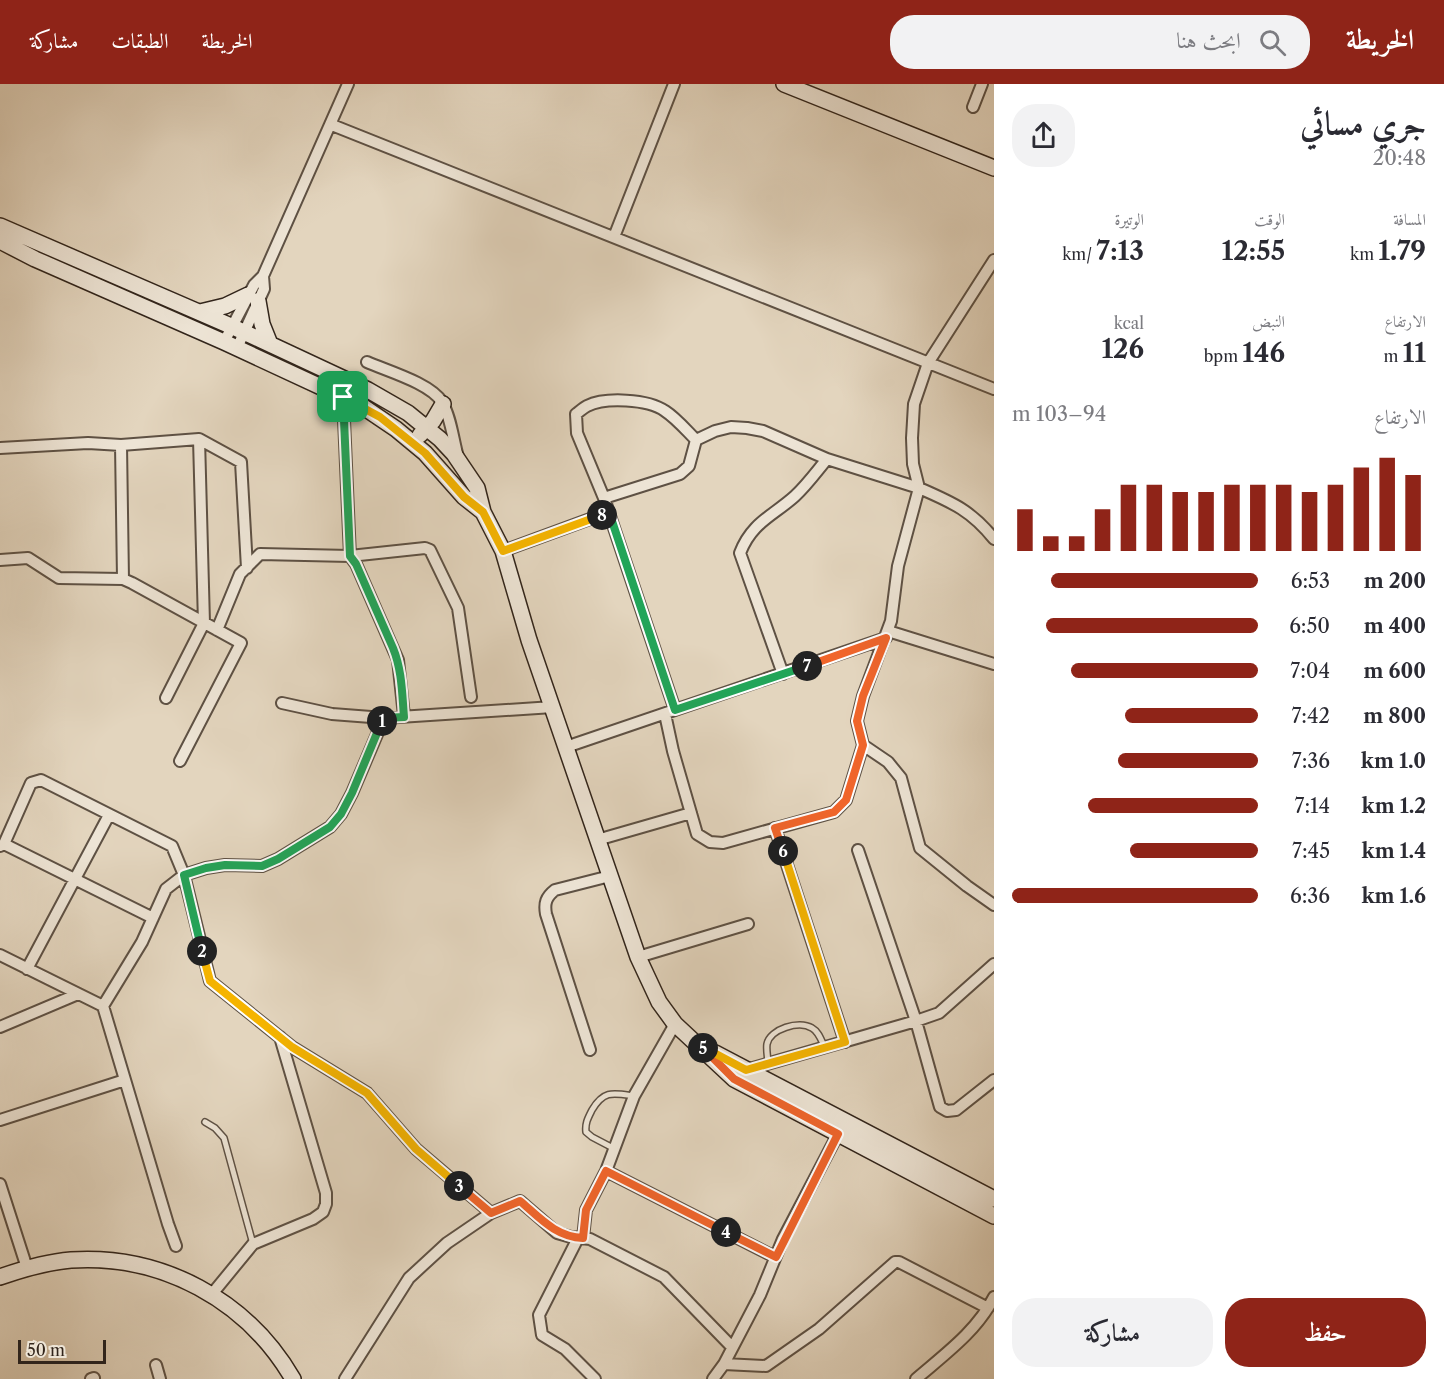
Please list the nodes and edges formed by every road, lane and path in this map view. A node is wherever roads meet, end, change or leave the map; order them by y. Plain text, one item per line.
1 (348, 84) edge
2 (674, 84) edge
3 (784, 84) edge
4 (982, 84) edge
5 (973, 107) dead end
6 (332, 125) junction
7 (994, 168) edge
8 (0, 225) edge
9 (614, 237) junction
10 (0, 241) edge
11 (994, 260) edge
12 (253, 298) junction
13 (200, 312) junction
14 (238, 329) junction
15 (270, 344) junction
16 (231, 345) junction
17 (366, 362) dead end
18 (928, 363) junction
19 (994, 389) edge
20 (343, 397) junction
21 (442, 404) junction
22 (426, 428) junction
23 (199, 439) junction
24 (696, 440) junction
25 (412, 442) junction
26 (120, 445) junction
27 (0, 448) edge
28 (827, 459) junction
29 (459, 460) junction
30 (919, 488) junction
31 (604, 498) junction
32 (483, 512) junction
33 (609, 512) junction
34 (994, 539) edge
35 (503, 551) junction
36 (350, 556) junction
37 (0, 560) edge
38 (247, 568) junction
39 (123, 579) junction
40 (204, 623) junction
41 (217, 630) junction
42 (887, 634) junction
43 (994, 664) edge
44 (783, 674) junction
45 (471, 697) dead end
46 (166, 698) dead end
47 (282, 703) dead end
48 (553, 707) junction
49 (670, 712) junction
50 (404, 717) junction
51 (384, 718) junction
52 (863, 745) junction
53 (566, 747) junction
54 (180, 761) dead end
55 (691, 813) junction
56 (109, 815) junction
57 (775, 828) junction
58 (597, 840) junction
59 (2, 845) edge
60 (858, 850) dead end
61 (184, 875) junction
62 (610, 876) junction
63 (75, 879) junction
64 (994, 905) edge
65 (153, 918) junction
66 (748, 924) dead end
67 (0, 955) edge
68 (638, 957) junction
69 (994, 964) edge
70 (27, 969) junction
71 (78, 994) junction
72 (103, 1006) junction
73 (916, 1022) junction
74 (675, 1023) junction
75 (0, 1027) edge
76 (280, 1037) junction
77 (845, 1042) junction
78 (701, 1046) junction
79 (825, 1047) junction
80 (590, 1050) dead end
81 (768, 1064) junction
82 (746, 1070) junction
83 (125, 1080) junction
84 (994, 1080) edge
85 (633, 1096) junction
86 (0, 1120) edge
87 (205, 1122) dead end
88 (838, 1134) junction
89 (613, 1148) junction
90 (606, 1171) junction
91 (0, 1184) edge
92 (994, 1199) edge
93 (491, 1213) junction
94 (994, 1216) edge
95 (581, 1238) junction
96 (253, 1244) junction
97 (176, 1246) dead end
98 (776, 1257) junction
99 (27, 1268) junction
100 (0, 1277) edge
101 (212, 1294) junction
102 (994, 1297) edge
103 (988, 1308) junction
104 (732, 1347) junction
105 (723, 1364) junction
106 (156, 1365) dead end
107 (160, 1379) edge
108 (293, 1379) edge
109 (345, 1379) edge
110 (595, 1379) edge
111 (713, 1379) edge
112 (916, 1379) edge

1 - 6 street
2 - 9 street
3 - 7 street
4 - 5 street
6 - 9 street
6 - 12 street
8 - 13 street
9 - 18 street
10 - 16 street
11 - 18 street
12 - 13 street
12 - 14 street
12 - 15 street
13 - 14 street
14 - 15 street
14 - 16 street
15 - 22 street
16 - 20 street
17 - 21 street
18 - 19 street
18 - 30 street
20 - 25 street
20 - 36 street
21 - 22 street
21 - 29 street
22 - 25 street
22 - 29 street
23 - 26 street
23 - 38 street
23 - 40 street
24 - 28 street
24 - 31 street
24 - 31 street
25 - 32 street
26 - 27 street
26 - 39 street
28 - 30 street
28 - 44 street
29 - 32 street
30 - 34 street
30 - 42 street
31 - 33 street
32 - 35 street
33 - 35 street
33 - 49 street
35 - 48 street
36 - 38 street
36 - 45 street
36 - 50 street
37 - 39 street
38 - 41 street
39 - 40 street
40 - 41 street
40 - 46 street
41 - 54 street
42 - 43 street
42 - 44 street
42 - 52 street
44 - 49 street
47 - 51 street
48 - 50 street
48 - 53 street
49 - 53 street
49 - 55 street
50 - 51 street
51 - 61 street
52 - 57 street
52 - 64 street
53 - 58 street
55 - 57 street
55 - 58 street
56 - 59 street
56 - 61 street
56 - 63 street
57 - 77 street
58 - 62 street
59 - 63 street
60 - 73 street
61 - 65 street
61 - 76 street
62 - 68 street
62 - 80 street
63 - 65 street
63 - 70 street
65 - 72 street
66 - 68 street
67 - 70 street
68 - 74 street
69 - 73 street
70 - 71 street
71 - 72 street
71 - 75 street
72 - 83 street
73 - 77 street
73 - 84 street
74 - 78 street
74 - 85 street
76 - 93 street
76 - 96 street
77 - 79 street
78 - 82 street
78 - 88 street
79 - 81 street
79 - 81 lane
81 - 82 street
82 - 92 street
83 - 86 street
83 - 97 street
85 - 89 street
85 - 89 lane
87 - 96 lane
88 - 94 street
88 - 98 street
89 - 90 street
90 - 95 street
90 - 98 street
91 - 99 street
93 - 95 street
93 - 109 street
95 - 104 street
95 - 110 street
96 - 101 street
98 - 104 street
99 - 100 street
99 - 101 street
101 - 108 street
102 - 103 street
103 - 105 street
103 - 112 street
104 - 105 street
105 - 111 street
106 - 107 street

